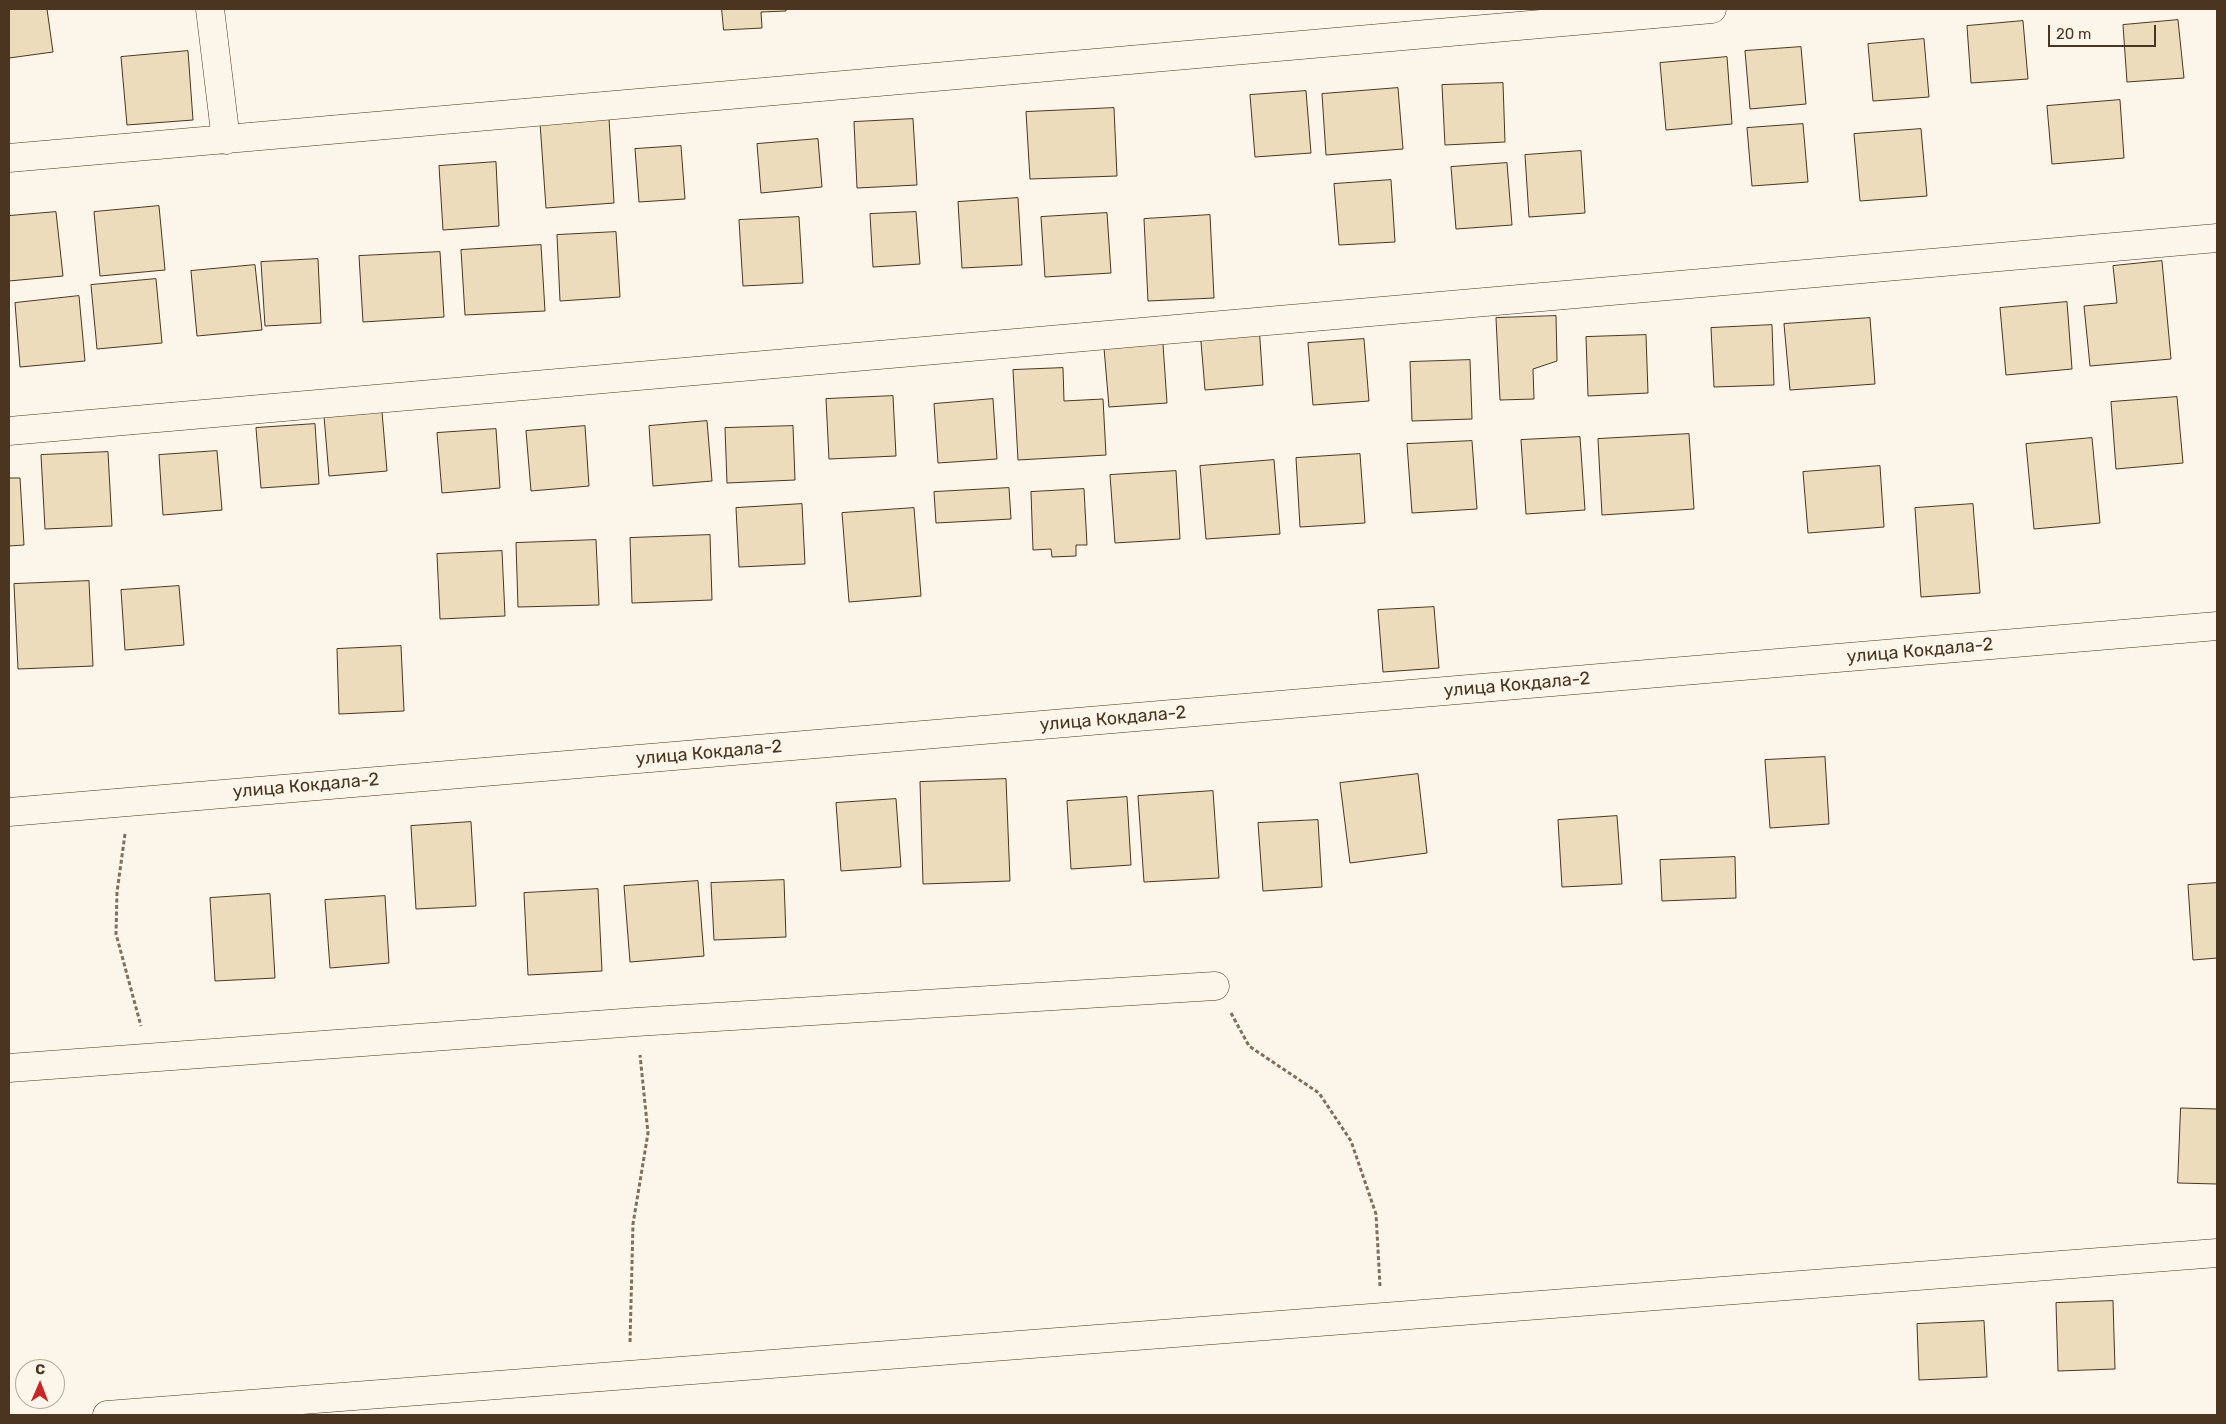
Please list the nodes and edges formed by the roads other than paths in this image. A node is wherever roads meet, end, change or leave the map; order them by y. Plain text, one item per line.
1 (210, 9) edge
2 (1712, 9) edge
3 (226, 140) junction
4 (9, 158) edge
5 (2217, 238) edge
6 (9, 431) edge
7 (2217, 626) edge
8 (9, 812) edge
9 (1215, 986) road end
10 (9, 1068) edge
11 (2217, 1254) edge
12 (107, 1415) edge

1 - 3 street
2 - 3 street
3 - 4 street
5 - 6 street
7 - 8 street, улица Кокдала-2
9 - 10 street
11 - 12 street

